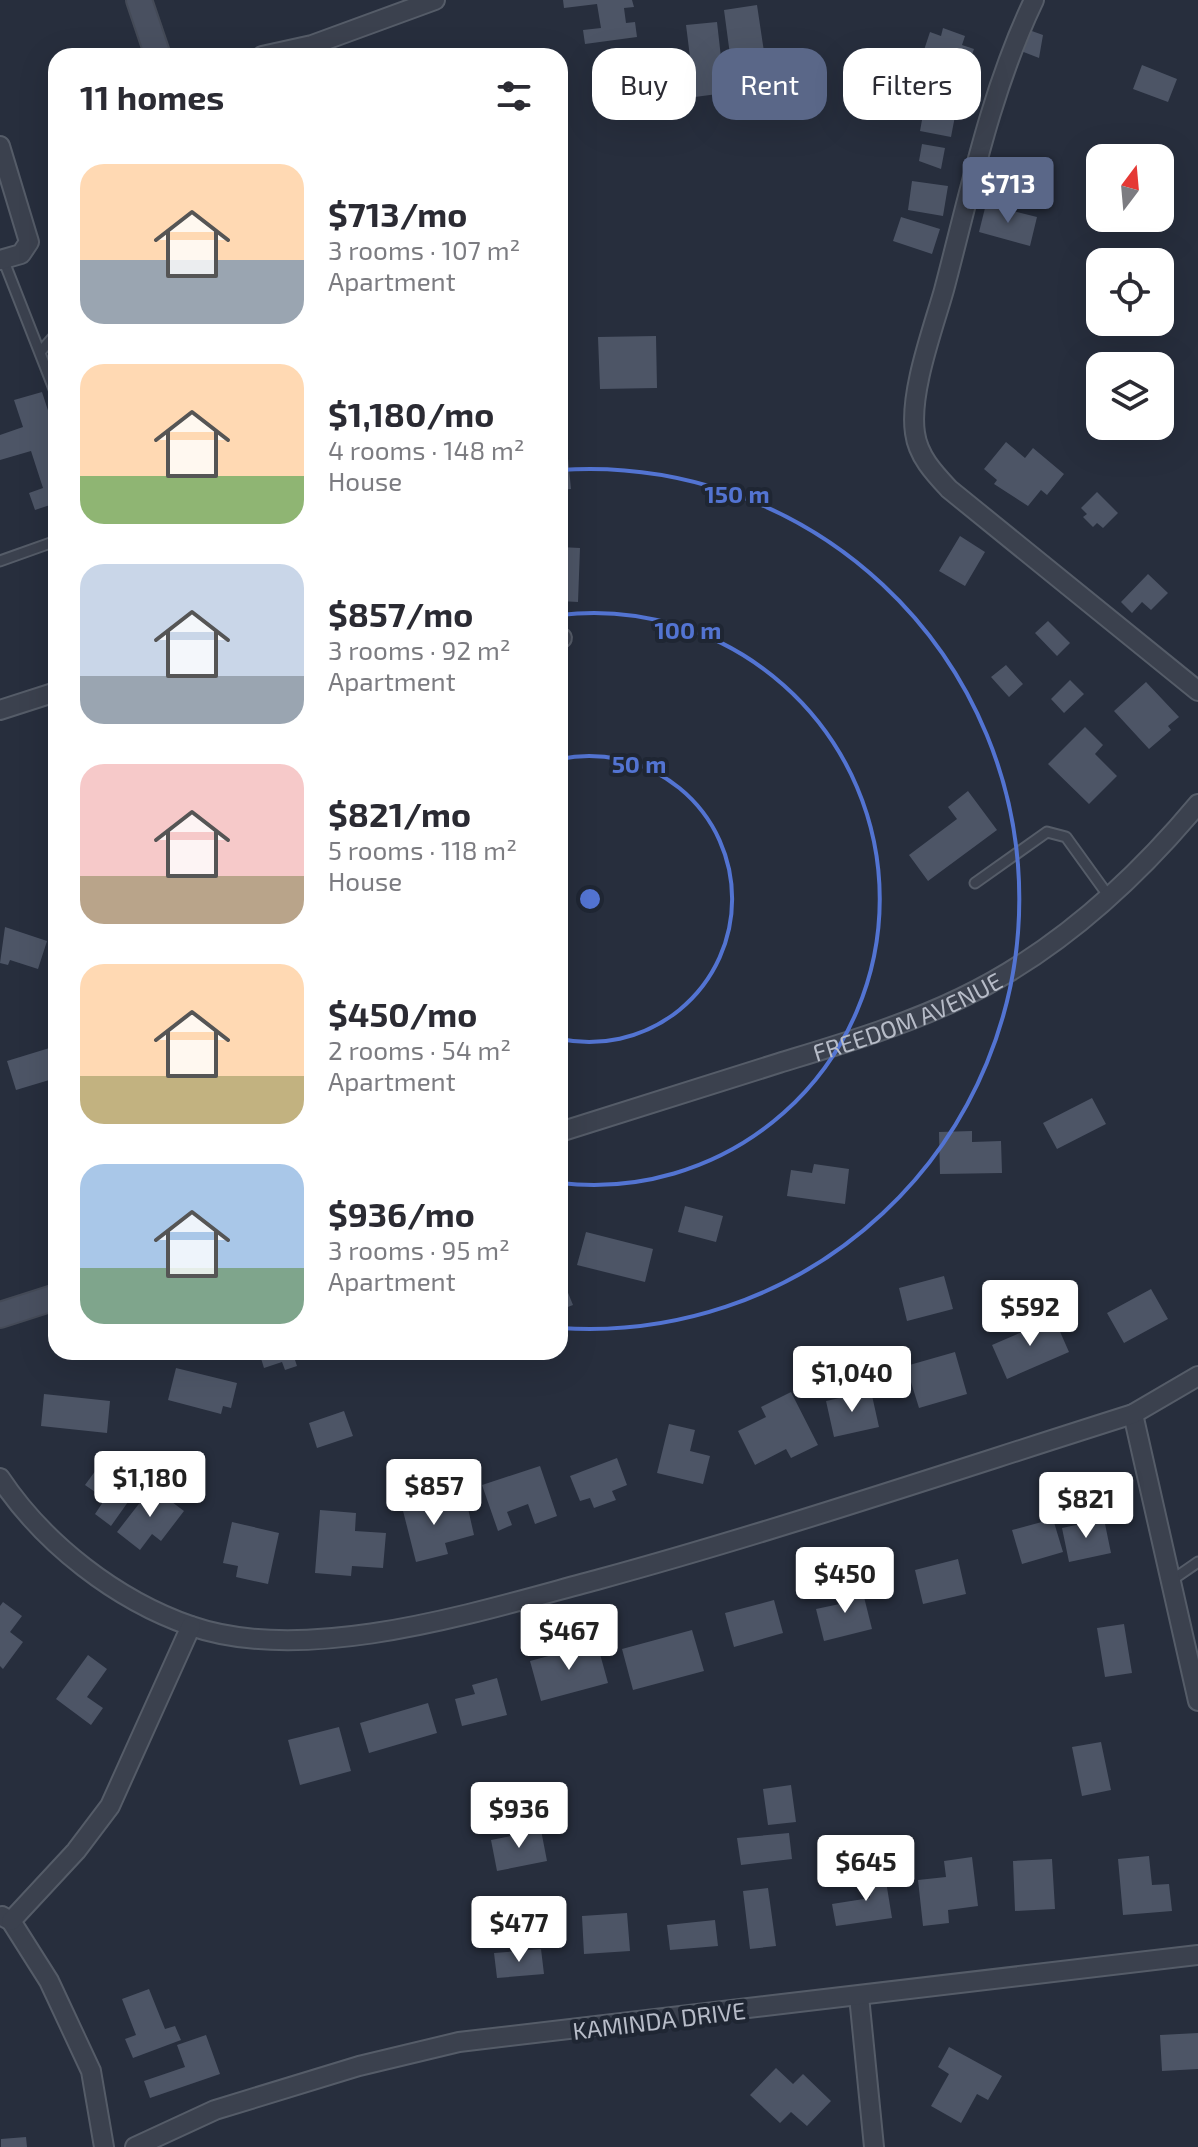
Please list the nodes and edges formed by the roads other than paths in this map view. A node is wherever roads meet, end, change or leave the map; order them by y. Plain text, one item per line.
1 (139, 0) edge
2 (435, 0) edge
3 (1034, 0) edge
4 (155, 48) edge
5 (298, 48) edge
6 (0, 146) edge
7 (2, 259) edge
8 (48, 343) edge
9 (41, 351) junction
10 (48, 371) edge
11 (48, 544) edge
12 (0, 561) edge
13 (1198, 691) edge
14 (48, 695) edge
15 (0, 710) edge
16 (1198, 804) edge
17 (975, 883) dead end
18 (1111, 899) junction
19 (568, 1130) edge
20 (48, 1300) edge
21 (0, 1315) edge
22 (1198, 1376) edge
23 (1133, 1414) junction
24 (0, 1478) edge
25 (1198, 1562) edge
26 (1172, 1580) junction
27 (191, 1626) junction
28 (1196, 1676) edge
29 (1198, 1701) edge
30 (5, 1918) edge
31 (1198, 1955) edge
32 (859, 1996) junction
33 (104, 2147) edge
34 (135, 2147) edge
35 (874, 2147) edge

1 - 4 main road
2 - 5 street
3 - 13 street
6 - 7 street
7 - 9 lane
8 - 9 lane
9 - 10 lane
11 - 12 lane
14 - 15 street
16 - 18 street, FREEDOM AVENUE
17 - 18 lane
18 - 19 street, FREEDOM AVENUE
20 - 21 main road
22 - 23 street
23 - 26 street
23 - 27 street
24 - 27 street
25 - 26 lane
26 - 28 street
27 - 30 street
28 - 29 street
30 - 33 street
31 - 32 street, KAMINDA DRIVE
32 - 34 street, KAMINDA DRIVE
32 - 35 street

